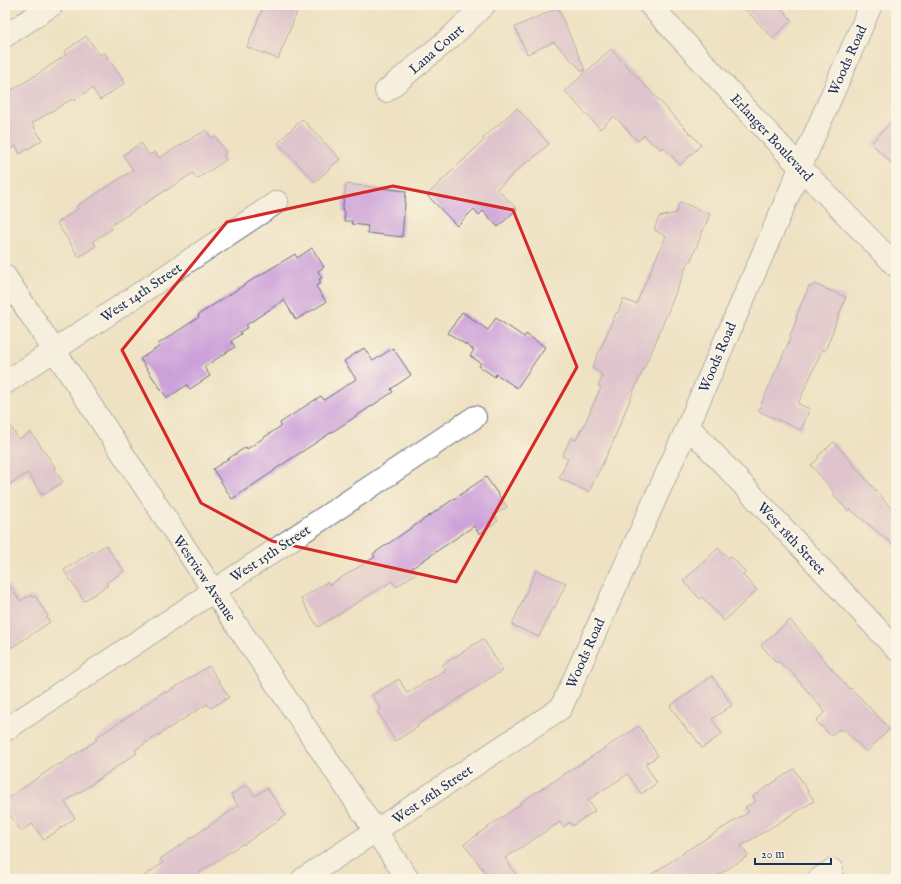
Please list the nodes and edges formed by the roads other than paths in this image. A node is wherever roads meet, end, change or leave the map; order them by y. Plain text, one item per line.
1 (52, 5) edge
2 (484, 5) edge
3 (650, 5) edge
4 (871, 5) edge
5 (5, 36) edge
6 (386, 91) dead end
7 (800, 168) junction
8 (277, 202) dead end
9 (896, 266) edge
10 (5, 276) edge
11 (54, 349) junction
12 (5, 383) edge
13 (475, 417) dead end
14 (688, 426) junction
15 (213, 590) junction
16 (896, 649) edge
17 (561, 708) joint
18 (5, 730) edge
19 (375, 831) junction
20 (303, 879) edge
21 (408, 879) edge

1 - 5 street
2 - 6 street, Lana Court
3 - 7 street, Erlanger Boulevard
4 - 7 street, Woods Road
7 - 9 street, Erlanger Boulevard
7 - 14 street, Woods Road
8 - 11 street, West 14th Street
10 - 11 street, Westview Avenue
11 - 12 street, West 14th Street
11 - 15 street, Westview Avenue
13 - 15 street, West 15th Street
14 - 16 street, West 18th Street
14 - 17 street, Woods Road
15 - 18 street, West 15th Street
15 - 19 street, Westview Avenue
17 - 19 street, West 16th Street
19 - 20 street, West 16th Street
19 - 21 street, Westview Avenue

